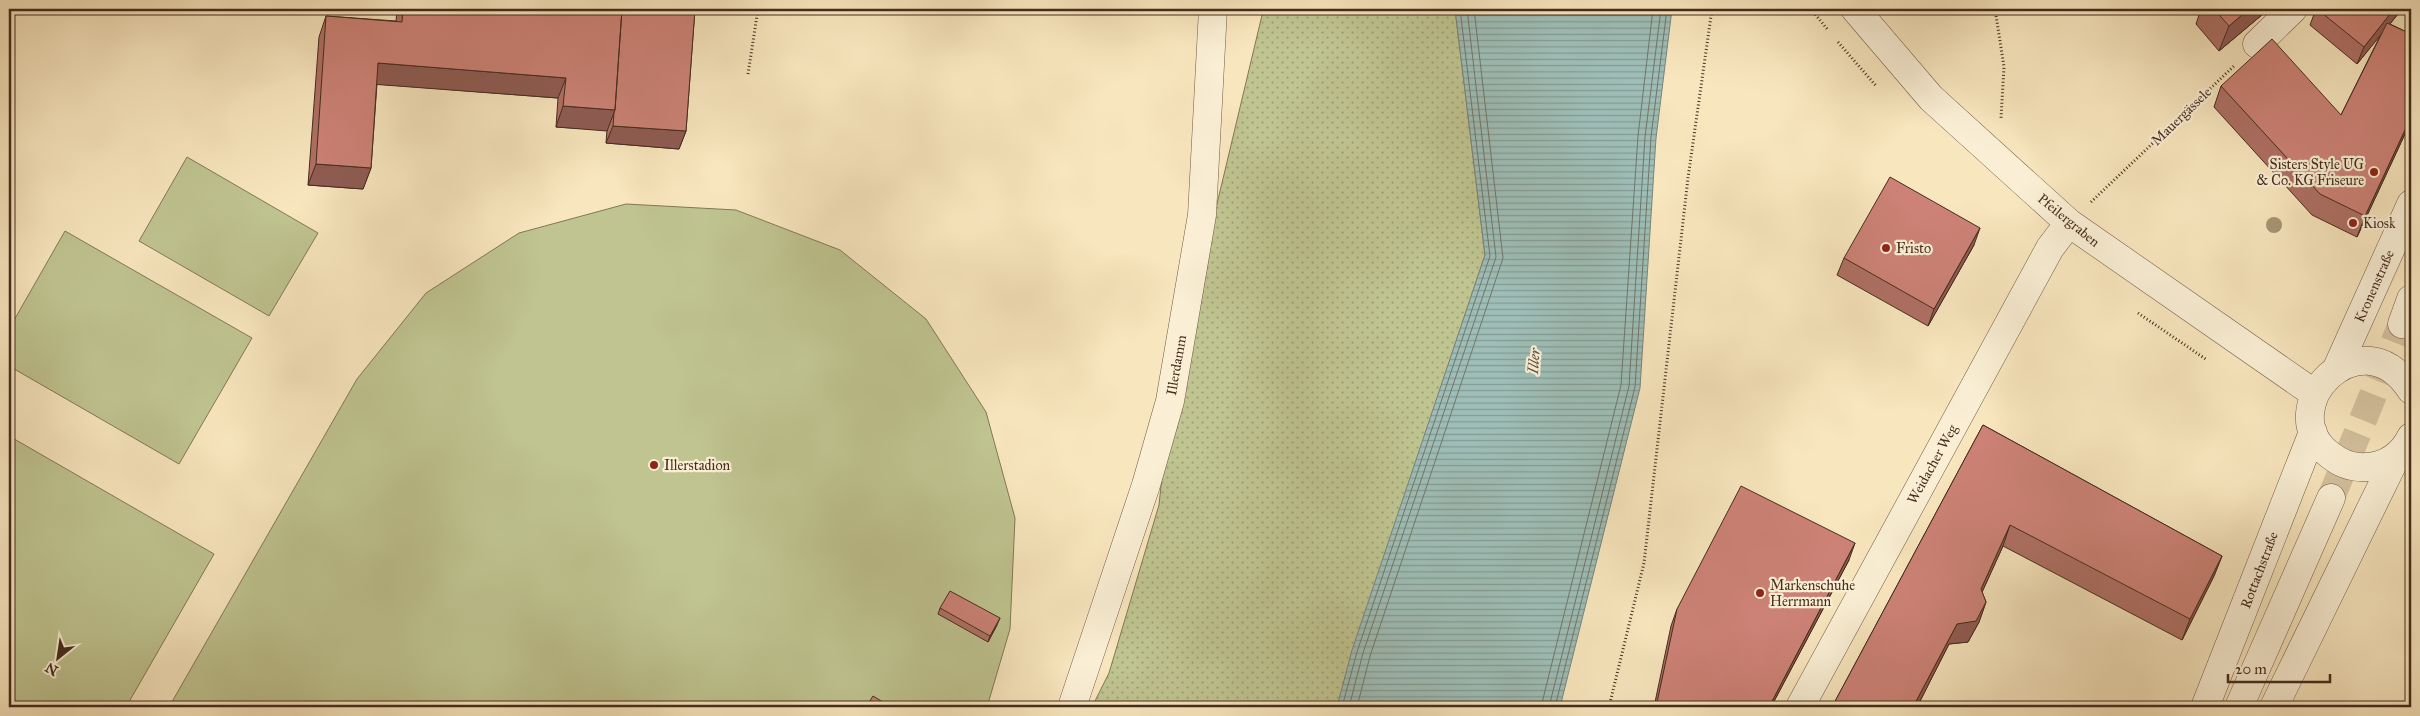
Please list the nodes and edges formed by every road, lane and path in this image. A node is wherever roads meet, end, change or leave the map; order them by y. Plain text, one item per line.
1 (758, 9) edge
2 (1213, 9) edge
3 (1712, 9) edge
4 (1855, 9) edge
5 (1995, 9) edge
6 (2293, 9) edge
7 (2257, 44) joint
8 (748, 74) dead end
9 (1996, 158) junction
10 (2411, 204) edge
11 (2069, 223) junction
12 (2411, 299) edge
13 (2402, 324) tunnel mouth
14 (2337, 368) junction
15 (2411, 390) edge
16 (2315, 394) junction
17 (2313, 432) junction
18 (2404, 447) edge
19 (2331, 498) tunnel mouth
20 (1072, 707) edge
21 (1609, 707) edge
22 (1800, 707) edge
23 (2205, 707) edge
24 (2239, 707) edge
25 (2274, 707) edge

1 - 8 path
2 - 20 street, Illerdamm
3 - 21 path
4 - 9 street, Pfeilergraben
5 - 9 path
6 - 7 street
7 - 11 path, Mauergässele
9 - 11 street, Pfeilergraben
10 - 14 street, Kronenstraße
11 - 16 street, Pfeilergraben
11 - 22 street, Weidacher Weg
12 - 13 street
14 - 15 street
14 - 16 street
16 - 17 street
17 - 18 street
17 - 23 street, Rottachstraße
18 - 25 street
19 - 24 street

